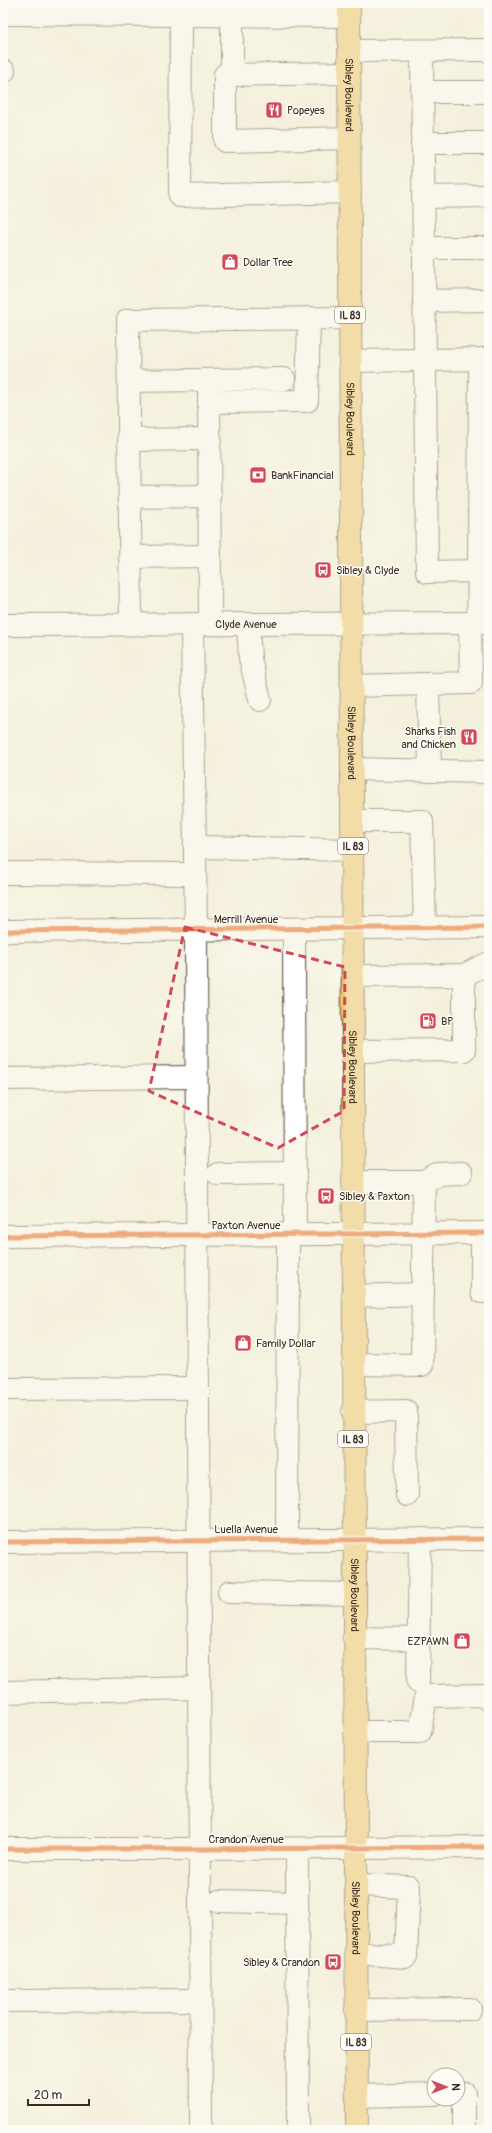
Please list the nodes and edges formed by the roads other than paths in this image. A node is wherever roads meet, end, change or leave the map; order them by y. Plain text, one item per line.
1 (349, 10) edge
2 (188, 11) edge
3 (241, 11) edge
4 (3, 14) edge
5 (489, 50) edge
6 (349, 51) junction
7 (422, 51) junction
8 (349, 73) junction
9 (232, 75) junction
10 (422, 92) junction
11 (489, 92) edge
12 (349, 138) junction
13 (422, 143) junction
14 (489, 143) edge
15 (350, 192) junction
16 (489, 196) edge
17 (423, 197) junction
18 (423, 248) junction
19 (489, 248) edge
20 (489, 300) edge
21 (424, 301) junction
22 (309, 318) junction
23 (350, 318) junction
24 (424, 360) junction
25 (485, 360) edge
26 (350, 361) junction
27 (284, 379) dead end
28 (210, 380) junction
29 (129, 381) junction
30 (210, 402) junction
31 (210, 439) junction
32 (129, 440) junction
33 (210, 496) junction
34 (130, 497) junction
35 (210, 556) junction
36 (130, 557) junction
37 (479, 570) junction
38 (350, 623) junction
39 (479, 623) edge
40 (131, 624) junction
41 (201, 624) junction
42 (248, 624) junction
43 (3, 625) edge
44 (428, 684) junction
45 (351, 686) junction
46 (260, 700) dead end
47 (352, 769) junction
48 (430, 771) junction
49 (488, 772) edge
50 (352, 821) junction
51 (194, 847) junction
52 (353, 850) junction
53 (3, 873) edge
54 (195, 874) junction
55 (489, 927) edge
56 (353, 928) junction
57 (426, 928) junction
58 (294, 929) junction
59 (196, 930) junction
60 (3, 931) edge
61 (489, 962) edge
62 (464, 975) junction
63 (353, 976) junction
64 (353, 1051) junction
65 (196, 1077) junction
66 (3, 1079) edge
67 (295, 1172) junction
68 (461, 1173) dead end
69 (218, 1174) dead end
70 (353, 1182) junction
71 (424, 1182) junction
72 (485, 1233) edge
73 (292, 1234) junction
74 (353, 1234) junction
75 (424, 1234) junction
76 (197, 1235) junction
77 (3, 1236) edge
78 (482, 1292) dead end
79 (423, 1294) junction
80 (353, 1296) junction
81 (353, 1364) junction
82 (198, 1388) junction
83 (3, 1389) edge
84 (353, 1412) junction
85 (407, 1495) dead end
86 (489, 1538) edge
87 (199, 1539) junction
88 (288, 1539) junction
89 (353, 1539) junction
90 (420, 1539) junction
91 (3, 1542) edge
92 (230, 1592) dead end
93 (354, 1594) junction
94 (354, 1638) junction
95 (419, 1639) junction
96 (418, 1682) dead end
97 (199, 1688) junction
98 (3, 1692) edge
99 (489, 1700) edge
100 (355, 1732) junction
101 (489, 1847) edge
102 (356, 1848) junction
103 (3, 1849) edge
104 (200, 1849) junction
105 (297, 1849) junction
106 (356, 1885) junction
107 (219, 1902) dead end
108 (297, 1903) junction
109 (356, 1953) junction
110 (200, 2000) junction
111 (3, 2001) edge
112 (470, 2009) dead end
113 (356, 2010) junction
114 (426, 2094) edge
115 (357, 2096) junction
116 (464, 2107) edge
117 (200, 2130) edge
118 (298, 2130) edge
119 (357, 2130) edge
120 (464, 2130) edge

1 - 3 street
1 - 6 main road, Sibley Boulevard / IL 83
2 - 3 street
2 - 4 street
2 - 15 street
3 - 9 street
5 - 7 street
6 - 7 street
6 - 8 main road, Sibley Boulevard / IL 83
7 - 10 street
8 - 9 street
8 - 12 main road, Sibley Boulevard / IL 83
9 - 12 street
10 - 11 street
10 - 13 street
12 - 15 main road, Sibley Boulevard / IL 83
13 - 14 street
13 - 17 street
15 - 23 main road, Sibley Boulevard / IL 83
16 - 17 street
17 - 18 street
18 - 19 street
18 - 21 street
20 - 21 street
21 - 24 street
22 - 23 street
22 - 29 street
22 - 30 street
23 - 26 main road, Sibley Boulevard / IL 83
24 - 25 street
24 - 26 street
24 - 37 street
25 - 37 street
26 - 38 main road, Sibley Boulevard / IL 83
27 - 28 street
28 - 29 street
28 - 30 street
29 - 32 street
30 - 31 street
31 - 32 street
31 - 33 street
32 - 34 street
33 - 34 street
33 - 35 street
34 - 36 street
35 - 36 street
35 - 41 street
36 - 40 street
37 - 39 street
38 - 39 street, Clyde Avenue
38 - 42 street, Clyde Avenue
38 - 45 main road, Sibley Boulevard / IL 83
39 - 44 street
40 - 41 street, Clyde Avenue
40 - 43 street, Clyde Avenue
41 - 42 street, Clyde Avenue
41 - 51 street
42 - 46 street
44 - 45 street
44 - 48 street
45 - 47 main road, Sibley Boulevard / IL 83
47 - 48 street
47 - 50 main road, Sibley Boulevard / IL 83
48 - 49 street
50 - 52 main road, Sibley Boulevard / IL 83
50 - 57 street
51 - 52 street
51 - 54 street
52 - 56 main road, Sibley Boulevard / IL 83
53 - 54 street
54 - 59 street
55 - 57 street, Merrill Avenue
56 - 57 street, Merrill Avenue
56 - 58 street, Merrill Avenue
56 - 63 main road, Sibley Boulevard / IL 83
58 - 59 street, Merrill Avenue
58 - 67 street
59 - 60 street, Merrill Avenue
59 - 65 street
61 - 62 street
62 - 63 street
62 - 64 street
63 - 64 main road, Sibley Boulevard / IL 83
64 - 70 main road, Sibley Boulevard / IL 83
65 - 66 street
65 - 76 street
67 - 69 street
67 - 73 street
68 - 71 street
70 - 71 street
70 - 74 main road, Sibley Boulevard / IL 83
71 - 75 street
72 - 75 street, Paxton Avenue
72 - 78 street
73 - 74 street, Paxton Avenue
73 - 76 street, Paxton Avenue
73 - 88 street
74 - 75 street, Paxton Avenue
74 - 80 main road, Sibley Boulevard / IL 83
75 - 79 street
76 - 77 street, Paxton Avenue
76 - 82 street
79 - 80 street
79 - 81 street
80 - 81 main road, Sibley Boulevard / IL 83
81 - 84 main road, Sibley Boulevard / IL 83
82 - 83 street
82 - 87 street
84 - 85 street
84 - 89 main road, Sibley Boulevard / IL 83
86 - 90 street, Luella Avenue
87 - 88 street, Luella Avenue
87 - 91 street, Luella Avenue
87 - 97 street
88 - 89 street, Luella Avenue
89 - 90 street, Luella Avenue
89 - 93 main road, Sibley Boulevard / IL 83
90 - 95 street
92 - 93 street
93 - 94 main road, Sibley Boulevard / IL 83
94 - 95 street
94 - 100 main road, Sibley Boulevard / IL 83
95 - 96 street
97 - 98 street
97 - 104 street
99 - 100 street
100 - 102 main road, Sibley Boulevard / IL 83
101 - 102 street, Crandon Avenue
102 - 105 street, Crandon Avenue
102 - 106 main road, Sibley Boulevard / IL 83
103 - 104 street, Crandon Avenue
104 - 105 street, Crandon Avenue
104 - 110 street
105 - 108 street
106 - 109 main road, Sibley Boulevard / IL 83
106 - 109 street
107 - 108 street
108 - 118 street
109 - 113 main road, Sibley Boulevard / IL 83
110 - 111 street
110 - 117 street
112 - 113 street
113 - 115 main road, Sibley Boulevard / IL 83
114 - 115 street
115 - 119 main road, Sibley Boulevard / IL 83
116 - 120 street

